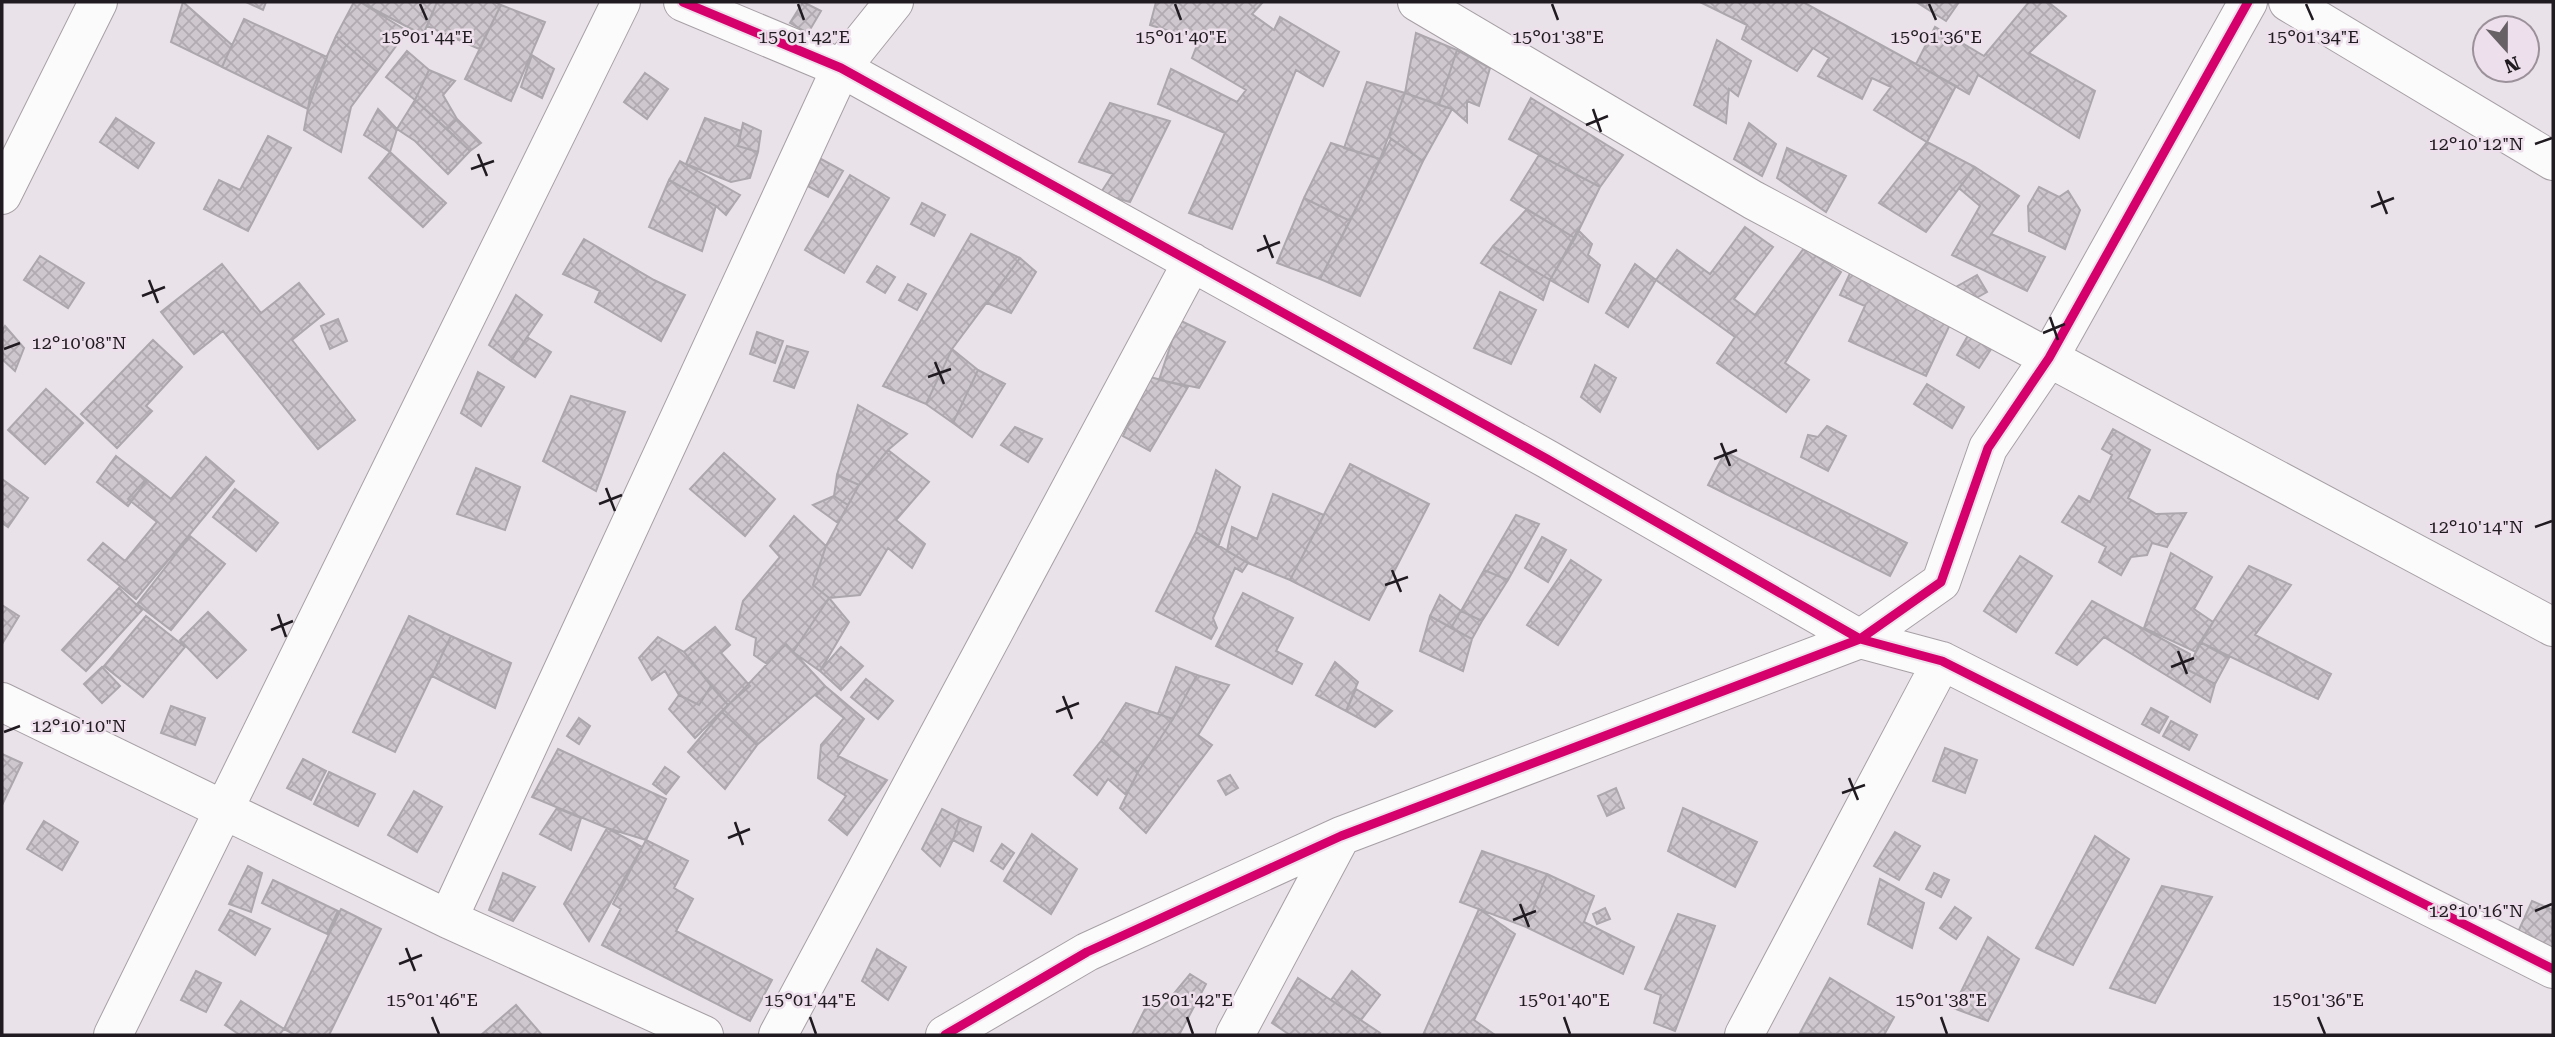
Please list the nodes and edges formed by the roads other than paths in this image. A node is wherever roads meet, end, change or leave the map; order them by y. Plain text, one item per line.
1 (97, 2) edge
2 (621, 2) edge
3 (684, 2) edge
4 (894, 2) edge
5 (1417, 2) edge
6 (2248, 2) edge
7 (2288, 2) edge
8 (841, 68) junction
9 (2553, 161) edge
10 (2, 195) edge
11 (1192, 262) junction
12 (2049, 358) junction
13 (2553, 627) edge
14 (1860, 639) junction
15 (1942, 662) junction
16 (2, 702) edge
17 (223, 808) junction
18 (1341, 836) junction
19 (448, 919) junction
20 (2553, 969) edge
21 (113, 1035) edge
22 (704, 1035) edge
23 (778, 1035) edge
24 (945, 1035) edge
25 (1234, 1035) edge
26 (1744, 1035) edge

1 - 10 street
2 - 17 street
3 - 8 street
4 - 8 street
5 - 12 street
6 - 12 street
7 - 9 street
8 - 11 street
8 - 19 street
11 - 14 street
11 - 23 street
12 - 13 street
12 - 14 street
14 - 15 street
14 - 18 street
15 - 20 street
15 - 26 street
16 - 17 street
17 - 19 street
17 - 21 street
18 - 24 street
18 - 25 street
19 - 22 street

